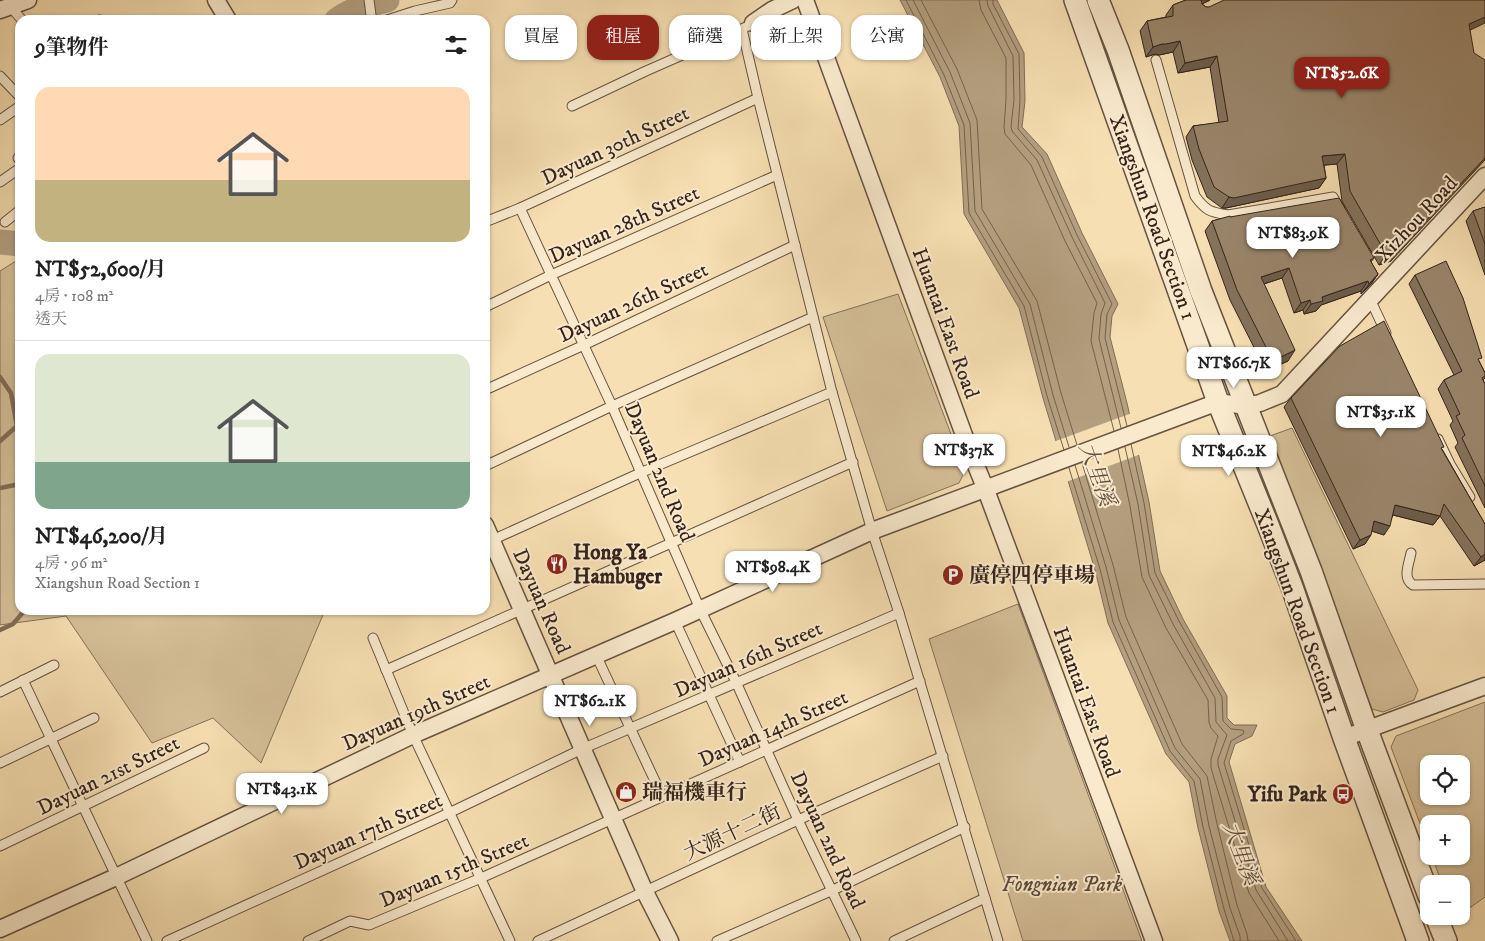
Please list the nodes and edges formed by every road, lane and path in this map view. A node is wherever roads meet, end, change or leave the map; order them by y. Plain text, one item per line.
1 (28, 0) edge
2 (216, 0) edge
3 (369, 0) edge
4 (793, 0) edge
5 (805, 0) edge
6 (1075, 0) edge
7 (1098, 0) edge
8 (451, 1) edge
9 (6, 8) edge
10 (18, 15) edge
11 (225, 15) edge
12 (370, 15) edge
13 (403, 15) edge
14 (748, 26) junction
15 (1156, 60) edge
16 (0, 76) edge
17 (15, 92) edge
18 (758, 98) junction
19 (572, 106) dead end
20 (15, 110) edge
21 (0, 120) edge
22 (15, 172) edge
23 (777, 175) junction
24 (1485, 176) edge
25 (0, 182) edge
26 (520, 208) junction
27 (1342, 213) edge
28 (15, 214) edge
29 (490, 220) edge
30 (5, 222) dead end
31 (794, 245) junction
32 (550, 275) junction
33 (1370, 299) junction
34 (490, 305) edge
35 (813, 317) junction
36 (1391, 342) edge
37 (584, 345) junction
38 (490, 388) edge
39 (832, 392) junction
40 (1218, 402) junction
41 (612, 406) junction
42 (1246, 406) junction
43 (1433, 429) edge
44 (853, 462) junction
45 (490, 464) edge
46 (640, 473) junction
47 (986, 490) junction
48 (1470, 497) edge
49 (872, 531) junction
50 (490, 540) edge
51 (672, 544) junction
52 (490, 545) edge
53 (1411, 553) dead end
54 (1485, 584) edge
55 (522, 608) junction
56 (700, 609) junction
57 (899, 613) junction
58 (675, 621) junction
59 (373, 638) dead end
60 (596, 655) junction
61 (54, 665) dead end
62 (386, 670) junction
63 (551, 675) junction
64 (23, 680) junction
65 (920, 681) junction
66 (736, 682) junction
67 (1485, 686) edge
68 (0, 692) edge
69 (710, 695) junction
70 (94, 718) dead end
71 (631, 729) junction
72 (1367, 730) junction
73 (413, 735) junction
74 (1344, 738) junction
75 (50, 739) junction
76 (204, 748) dead end
77 (582, 749) junction
78 (766, 750) junction
79 (943, 756) junction
80 (0, 762) edge
81 (740, 762) junction
82 (662, 796) junction
83 (83, 807) junction
84 (451, 812) junction
85 (613, 818) junction
86 (798, 820) junction
87 (964, 827) junction
88 (0, 846) edge
89 (1421, 875) edge
90 (116, 877) junction
91 (481, 878) junction
92 (831, 891) junction
93 (645, 892) junction
94 (986, 898) junction
95 (1440, 925) edge
96 (0, 929) edge
97 (147, 941) edge
98 (167, 941) edge
99 (308, 941) edge
100 (510, 941) edge
101 (538, 941) edge
102 (670, 941) edge
103 (717, 941) edge
104 (856, 941) edge
105 (894, 941) edge
106 (998, 941) edge
107 (1154, 941) edge
108 (1418, 941) edge
109 (1446, 941) edge

1 - 9 street
2 - 11 street
3 - 12 lane
4 - 14 street
5 - 47 street, Huantai East Road
6 - 40 street, Xiangshun Road Section 1
7 - 42 street, Xiangshun Road Section 1
8 - 13 lane
9 - 10 lane
14 - 18 lane
14 - 19 lane
15 - 27 lane
16 - 17 lane
18 - 23 lane
18 - 26 lane, Dayuan 30th Street
20 - 21 lane
22 - 25 lane
23 - 31 lane
23 - 32 lane, Dayuan 28th Street
24 - 33 street, Xizhou Road
26 - 29 lane, Dayuan 30th Street
26 - 32 lane, Dayuan 2nd Road
28 - 30 lane
31 - 35 lane
31 - 37 lane, Dayuan 26th Street
32 - 34 lane, Dayuan 28th Street
32 - 37 lane, Dayuan 2nd Road
33 - 36 lane
33 - 42 street, Xizhou Road
35 - 39 lane
35 - 41 lane
37 - 38 lane, Dayuan 26th Street
37 - 41 lane, Dayuan 2nd Road
39 - 44 lane
39 - 46 lane
40 - 42 street
40 - 47 street, Dayuan 19th Street
40 - 74 street, Xiangshun Road Section 1
41 - 45 lane
41 - 46 lane, Dayuan 2nd Road
42 - 72 street, Xiangshun Road Section 1
43 - 48 lane
44 - 49 lane
44 - 51 lane
46 - 50 lane
46 - 51 lane, Dayuan 2nd Road
47 - 49 street, Dayuan 19th Street
47 - 107 street, Huantai East Road
49 - 56 street, Dayuan 19th Street
49 - 57 lane
51 - 55 lane
51 - 56 lane, Dayuan 2nd Road
52 - 55 street, Dayuan Road
53 - 54 lane
55 - 62 lane
55 - 63 street, Dayuan Road
56 - 58 street, Dayuan 19th Street
56 - 66 lane, Dayuan 2nd Road
57 - 65 lane
57 - 66 lane, Dayuan 16th Street
58 - 60 street, Dayuan 19th Street
58 - 69 lane
59 - 62 lane
60 - 63 street, Dayuan 19th Street
60 - 71 lane
61 - 64 lane
62 - 73 lane
63 - 73 street, Dayuan 19th Street
63 - 77 street, Dayuan Road
64 - 68 lane
64 - 75 lane
65 - 78 lane, Dayuan 14th Street
65 - 79 lane
66 - 69 lane, Dayuan 16th Street
66 - 78 lane, Dayuan 2nd Road
67 - 72 street
69 - 71 lane, Dayuan 16th Street
69 - 81 lane
70 - 75 lane
71 - 77 lane, Dayuan 16th Street
71 - 82 lane
72 - 74 street
72 - 89 street, Xiangshun Road Section 1
73 - 84 lane
73 - 90 street, Dayuan 19th Street
74 - 108 street, Xiangshun Road Section 1
75 - 80 lane
75 - 83 lane
76 - 83 lane, Dayuan 21st Street
77 - 84 lane, Dayuan 17th Street
77 - 85 street, Dayuan Road
78 - 81 lane, Dayuan 14th Street
78 - 86 lane, Dayuan 2nd Road
79 - 86 lane, 大源十二街
79 - 87 lane
81 - 82 lane, Dayuan 14th Street
82 - 85 lane, Dayuan 14th Street
83 - 88 lane, Dayuan 21st Street
83 - 90 lane
84 - 91 lane
84 - 98 lane, Dayuan 17th Street
85 - 91 lane, Dayuan 15th Street
85 - 93 street, Dayuan Road
86 - 92 lane, Dayuan 2nd Road
86 - 93 lane, 大源十二街
87 - 92 lane
87 - 94 lane
90 - 96 street, Dayuan 19th Street
90 - 97 lane
91 - 99 lane, Dayuan 15th Street
91 - 100 lane
92 - 103 lane
92 - 104 lane, Dayuan 2nd Road
93 - 101 lane, 大源十二街
93 - 102 street, Dayuan Road
94 - 105 lane
94 - 106 lane
95 - 109 street

